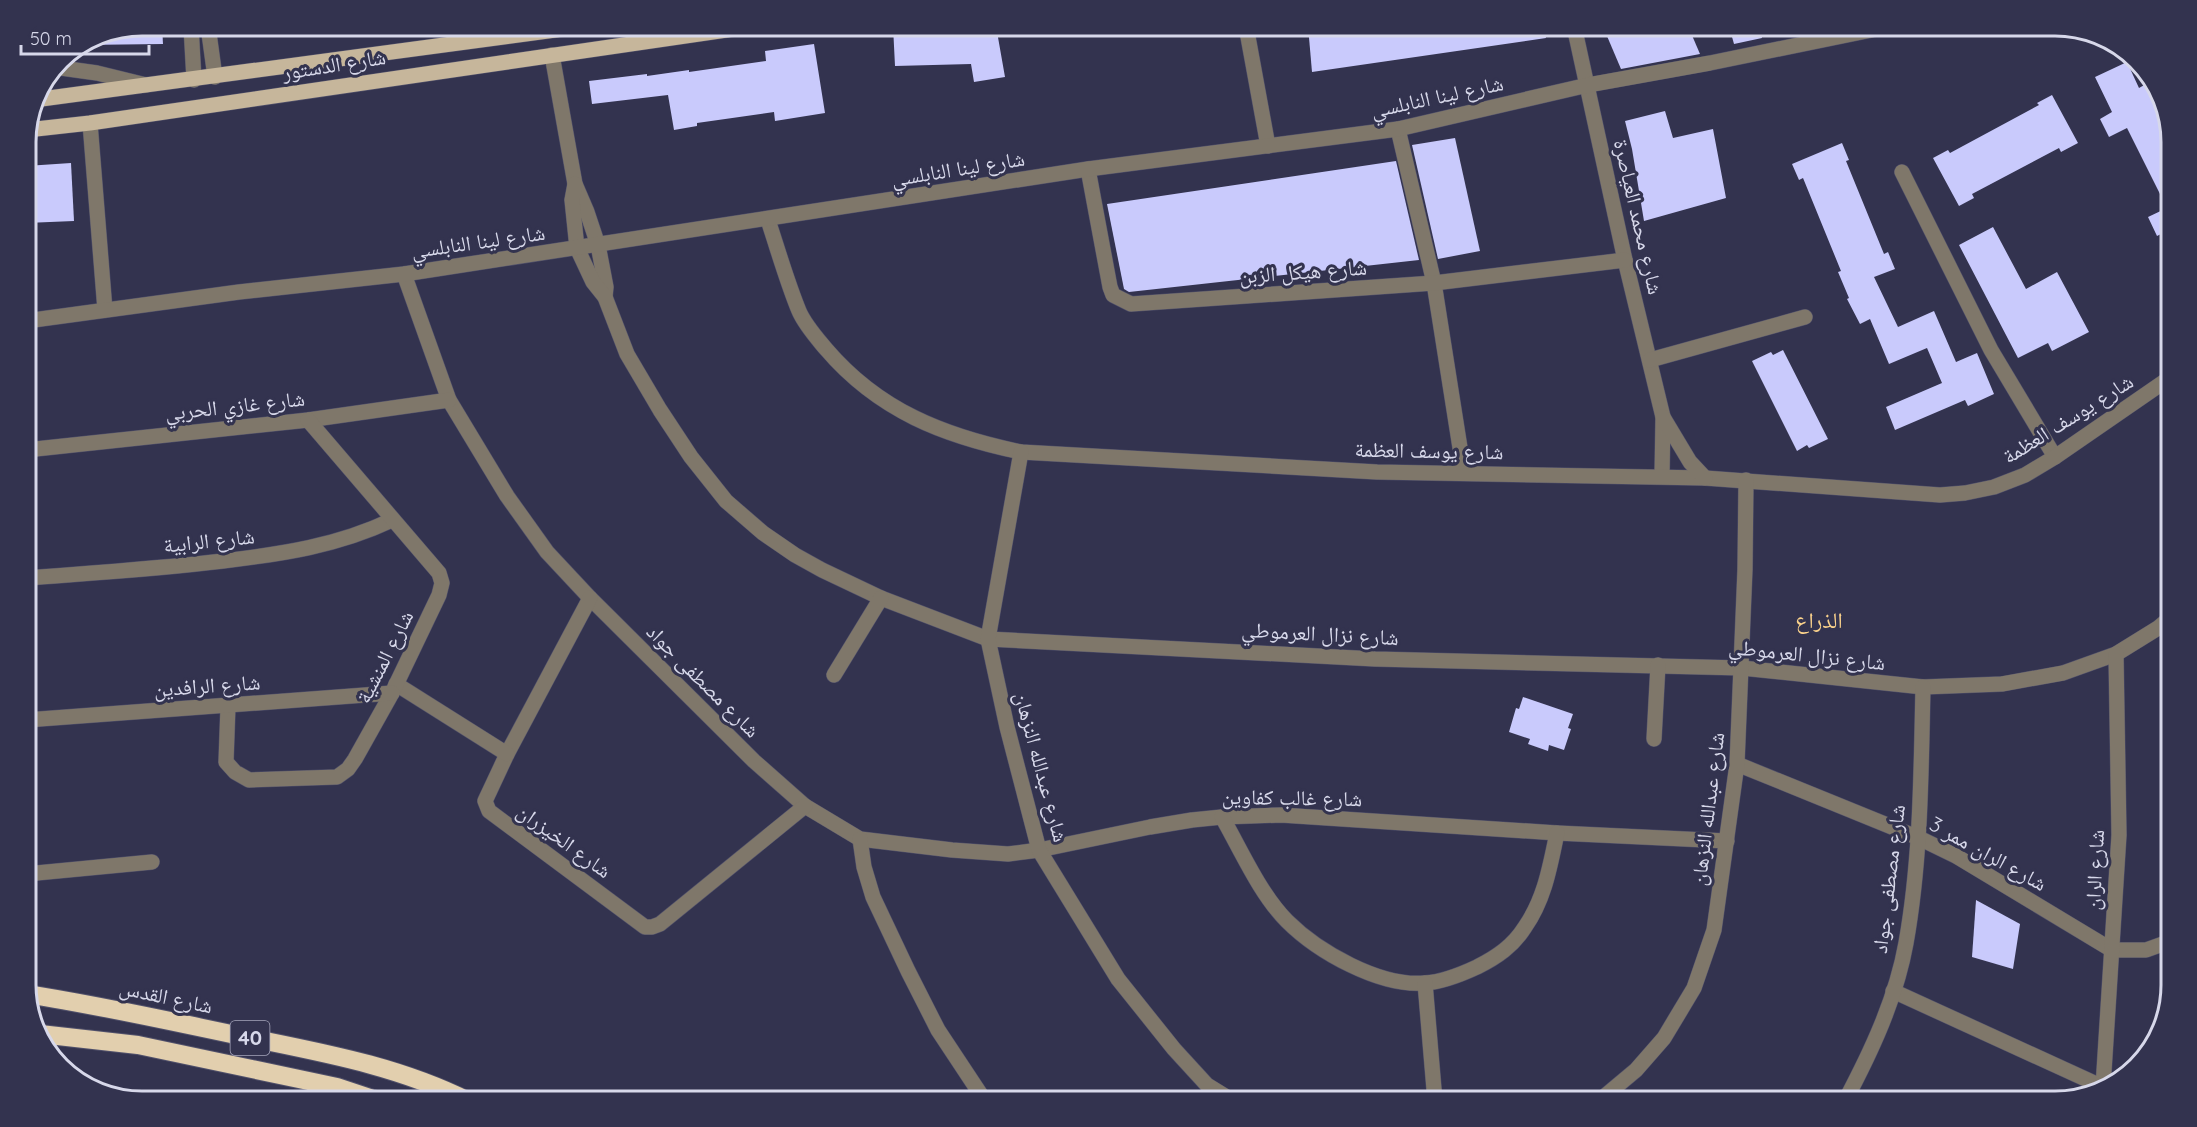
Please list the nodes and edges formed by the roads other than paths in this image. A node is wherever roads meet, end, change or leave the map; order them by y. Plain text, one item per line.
1 (192, 36) edge
2 (209, 36) edge
3 (512, 36) edge
4 (684, 36) edge
5 (1248, 36) edge
6 (1576, 36) edge
7 (1842, 36) edge
8 (552, 55) junction
9 (66, 69) edge
10 (215, 77) junction
11 (194, 80) junction
12 (146, 85) junction
13 (1588, 85) junction
14 (45, 98) edge
15 (90, 123) junction
16 (37, 129) edge
17 (1398, 129) junction
18 (1268, 146) junction
19 (1088, 169) junction
20 (1902, 172) dead end
21 (575, 184) junction
22 (768, 220) junction
23 (598, 246) junction
24 (577, 248) junction
25 (1625, 260) junction
26 (404, 274) junction
27 (1434, 283) junction
28 (605, 297) junction
29 (105, 310) junction
30 (1804, 317) dead end
31 (36, 320) edge
32 (1650, 360) junction
33 (2161, 384) edge
34 (449, 400) junction
35 (1663, 417) junction
36 (308, 420) junction
37 (36, 449) edge
38 (1021, 452) junction
39 (2055, 457) junction
40 (1464, 473) junction
41 (1662, 476) junction
42 (1705, 478) junction
43 (1746, 480) junction
44 (392, 520) junction
45 (36, 577) edge
46 (591, 598) junction
47 (881, 598) junction
48 (2161, 625) edge
49 (988, 639) junction
50 (2116, 654) junction
51 (1658, 665) junction
52 (1742, 668) junction
53 (834, 675) dead end
54 (1923, 687) junction
55 (394, 689) junction
56 (228, 706) junction
57 (36, 719) edge
58 (1654, 739) dead end
59 (507, 753) junction
60 (1737, 764) junction
61 (805, 806) junction
62 (1222, 817) junction
63 (1557, 833) junction
64 (1919, 838) junction
65 (860, 839) junction
66 (1727, 841) junction
67 (1039, 850) junction
68 (152, 862) dead end
69 (36, 873) edge
70 (2161, 945) edge
71 (2112, 950) junction
72 (1425, 983) junction
73 (1893, 992) junction
74 (37, 996) edge
75 (49, 1035) edge
76 (2104, 1079) edge
77 (2095, 1083) edge
78 (347, 1091) edge
79 (448, 1091) edge
80 (979, 1091) edge
81 (1218, 1091) edge
82 (1434, 1091) edge
83 (1613, 1091) edge
84 (1850, 1091) edge

1 - 11 street
2 - 10 street
3 - 10 main road, شارع الدستور
4 - 8 main road, شارع الدستور
5 - 18 street
6 - 13 street, شارع محمد العياصرة
7 - 13 street, شارع لينا النابلسي
8 - 15 main road, شارع الدستور
8 - 21 street, شارع نزال العرموطي
9 - 12 street
10 - 11 main road, شارع الدستور
11 - 12 main road, شارع الدستور
12 - 14 main road, شارع الدستور
13 - 17 street, شارع لينا النابلسي
13 - 25 street, شارع محمد العياصرة
15 - 16 main road, شارع الدستور
15 - 29 street
17 - 18 street, شارع لينا النابلسي
17 - 27 street
18 - 19 street, شارع لينا النابلسي
19 - 22 street, شارع لينا النابلسي
19 - 27 street, شارع هيكل الزبن
20 - 39 street
21 - 23 street, شارع نزال العرموطي
21 - 24 street, شارع نزال العرموطي
22 - 23 street, شارع لينا النابلسي
22 - 38 street, شارع يوسف العظمة
23 - 24 street, شارع لينا النابلسي
23 - 28 street, شارع نزال العرموطي
24 - 26 street, شارع لينا النابلسي
24 - 28 street, شارع نزال العرموطي
25 - 27 street, شارع هيكل الزبن
25 - 32 street, شارع محمد العياصرة
26 - 29 street, شارع لينا النابلسي
26 - 34 street, شارع مصطفى جواد
27 - 40 street
28 - 47 street, شارع نزال العرموطي
29 - 31 street, شارع لينا النابلسي
30 - 32 street
32 - 35 street, شارع محمد العياصرة
33 - 39 street, شارع يوسف العظمة
34 - 36 street, شارع غازي الحربي
34 - 46 street, شارع مصطفى جواد
35 - 41 street, شارع محمد العياصرة
35 - 42 street, شارع محمد العياصرة
36 - 37 street, شارع غازي الحربي
36 - 44 street, شارع المنشية
38 - 40 street, شارع يوسف العظمة
38 - 49 street, شارع عبدالله النزهان
39 - 43 street, شارع يوسف العظمة
40 - 41 street, شارع يوسف العظمة
41 - 42 street, شارع يوسف العظمة
42 - 43 street, شارع يوسف العظمة
43 - 52 street, شارع عبدالله النزهان
44 - 45 street, شارع الرابية
44 - 55 street, شارع المنشية
46 - 59 street, شارع الخيزران
46 - 61 street, شارع مصطفى جواد
47 - 49 street, شارع نزال العرموطي
47 - 53 street
48 - 50 street, شارع نزال العرموطي
49 - 51 street, شارع نزال العرموطي
49 - 67 street, شارع عبدالله النزهان
50 - 54 street, شارع نزال العرموطي
50 - 71 street, شارع الران
51 - 52 street, شارع نزال العرموطي
51 - 58 street
52 - 54 street, شارع نزال العرموطي
52 - 60 street, شارع عبدالله النزهان
54 - 64 street, شارع مصطفى جواد
55 - 56 street, شارع الرافدين
55 - 56 street, شارع المنشية
55 - 59 street
56 - 57 street, شارع الرافدين
59 - 61 street, شارع الخيزران
60 - 64 street, شارع الران ممر 3
60 - 66 street, شارع عبدالله النزهان
61 - 65 street, شارع مصطفى جواد
62 - 63 street, شارع غالب كفاوين
62 - 67 street, شارع غالب كفاوين
62 - 72 street
63 - 66 street, شارع غالب كفاوين
63 - 72 street
64 - 71 street, شارع الران ممر 3
64 - 73 street, شارع مصطفى جواد
65 - 67 street, شارع غالب كفاوين
65 - 80 street
66 - 83 street, شارع عبدالله النزهان
67 - 81 street, شارع عبدالله النزهان
68 - 69 street
70 - 71 street
71 - 76 street, شارع الران
72 - 82 street
73 - 77 street
73 - 84 street, شارع مصطفى جواد
74 - 79 highway, شارع القدس / 40
75 - 78 highway, 40

